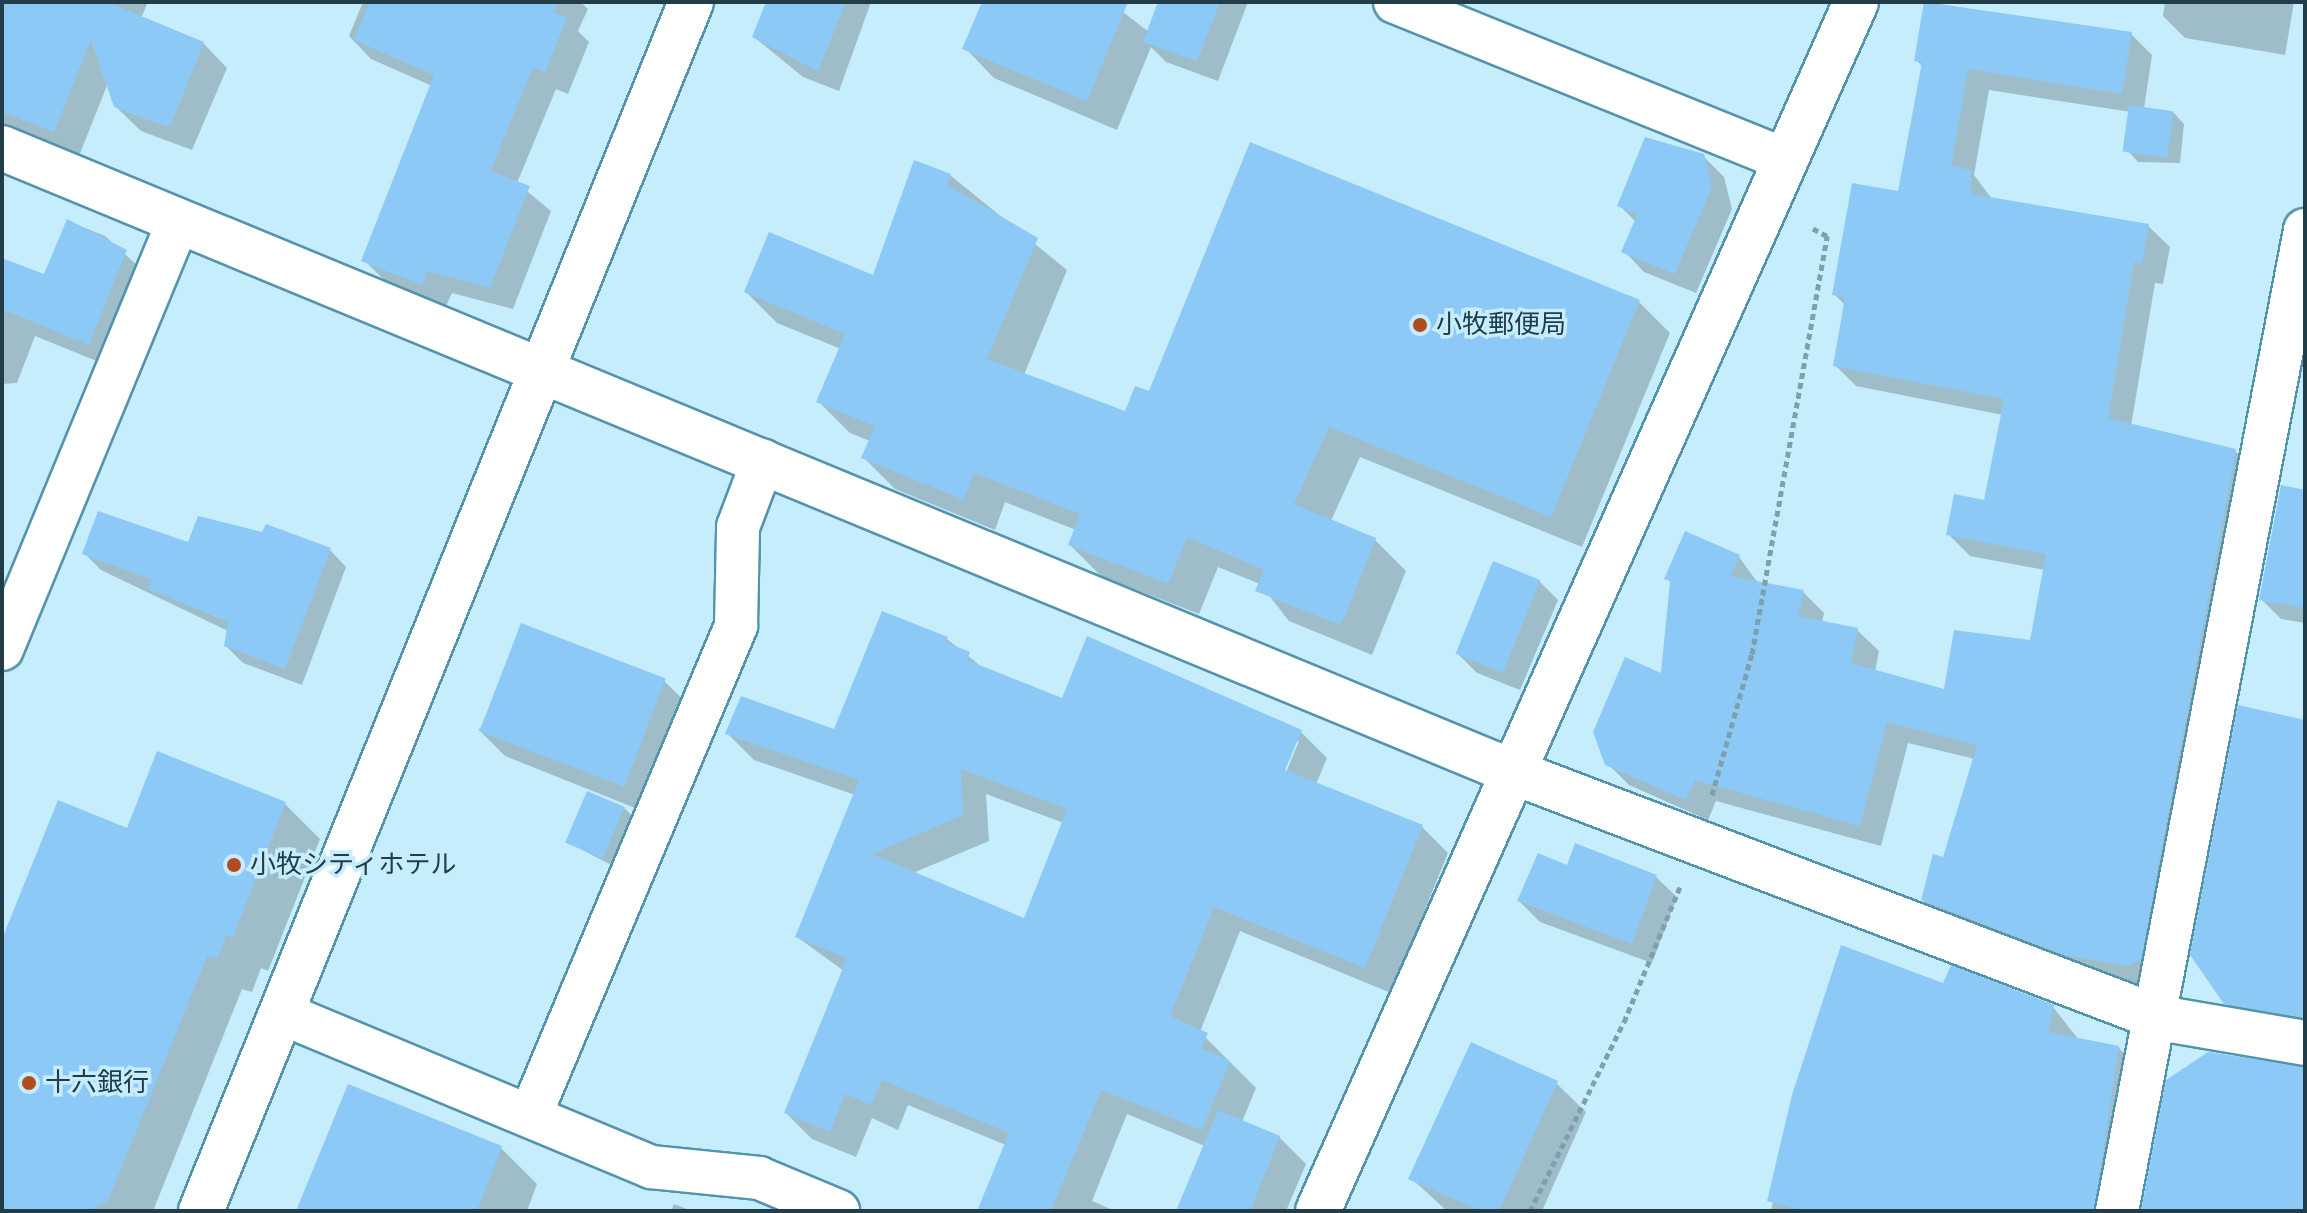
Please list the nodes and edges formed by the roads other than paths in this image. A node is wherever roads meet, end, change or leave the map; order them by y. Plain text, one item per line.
1 (691, 2) edge
2 (1395, 2) edge
3 (1856, 2) edge
4 (2, 148) edge
5 (1786, 160) junction
6 (178, 222) junction
7 (2305, 230) edge
8 (542, 370) junction
9 (763, 461) junction
10 (19, 562) edge
11 (2, 649) edge
12 (1513, 772) junction
13 (281, 1013) junction
14 (2159, 1018) junction
15 (2305, 1043) edge
16 (530, 1116) junction
17 (201, 1211) edge
18 (838, 1211) edge
19 (1318, 1211) edge
20 (2117, 1211) edge

1 - 8 street
2 - 5 street
3 - 5 street
4 - 6 street
5 - 12 street
6 - 8 street
6 - 10 street
7 - 14 street
8 - 9 street
8 - 13 street
9 - 12 street
9 - 16 street
10 - 11 street
12 - 14 street
12 - 19 street
13 - 16 street
13 - 17 street
14 - 15 street
14 - 20 street
16 - 18 street

